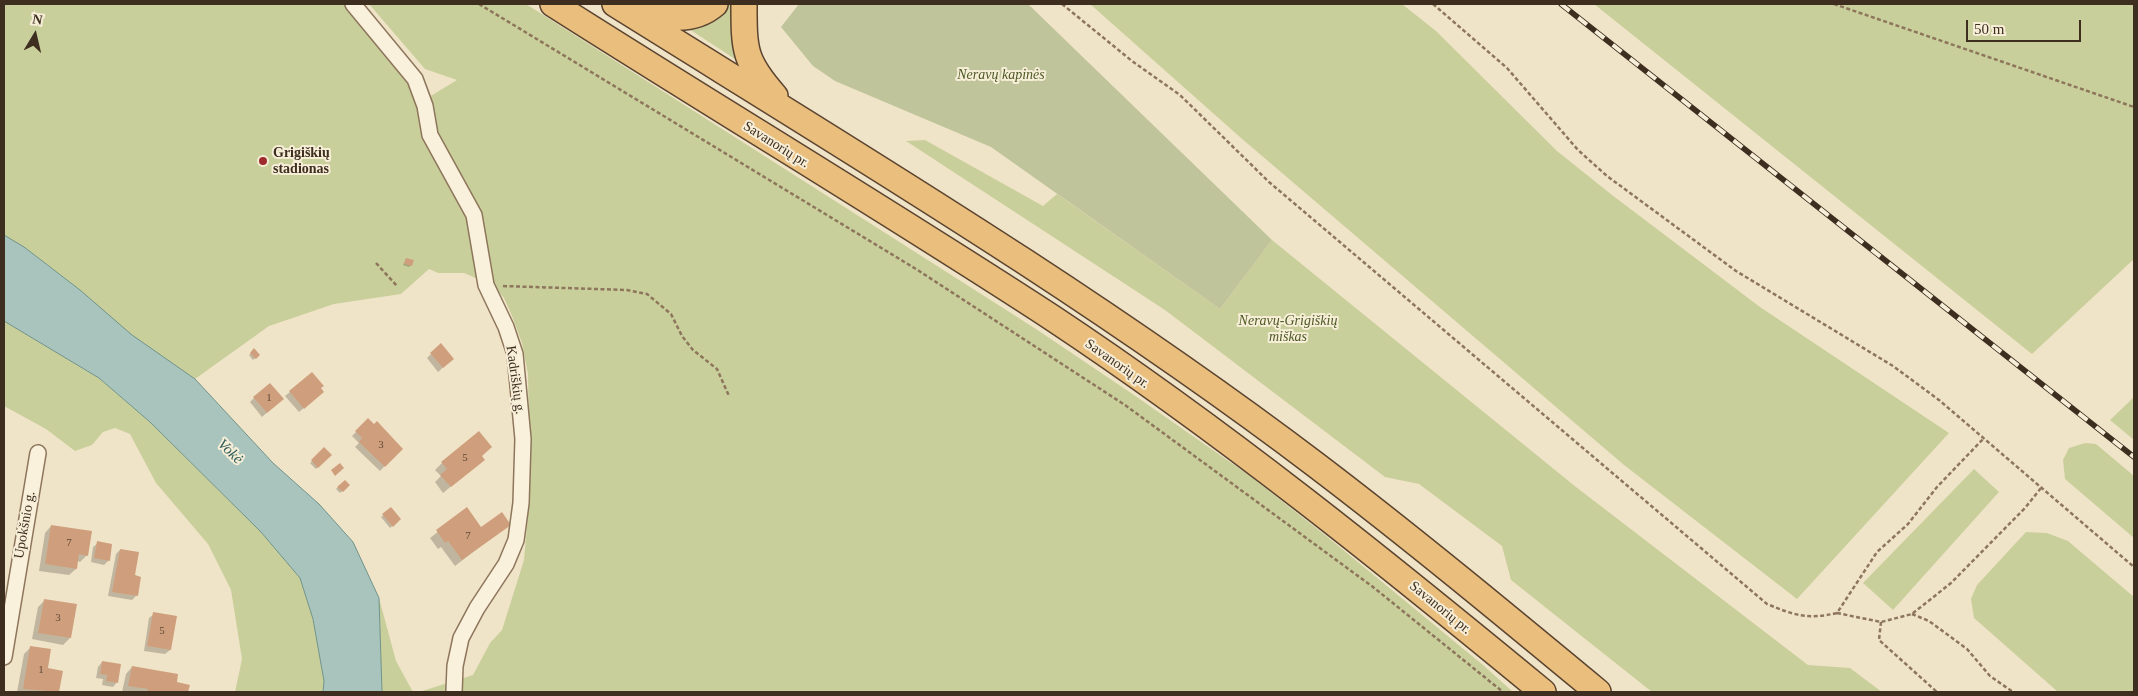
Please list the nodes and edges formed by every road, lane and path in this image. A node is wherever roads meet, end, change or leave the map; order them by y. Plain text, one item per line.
1 (353, 4) edge
2 (479, 4) edge
3 (553, 4) edge
4 (616, 4) edge
5 (624, 4) edge
6 (715, 4) edge
7 (744, 4) edge
8 (1062, 4) edge
9 (1433, 4) edge
10 (1834, 4) edge
11 (2134, 107) edge
12 (792, 115) junction
13 (376, 263) dead end
14 (486, 285) junction
15 (397, 286) dead end
16 (729, 396) dead end
17 (1984, 438) junction
18 (38, 453) dead end
19 (2041, 488) junction
20 (1360, 542) junction
21 (2134, 567) edge
22 (1837, 613) junction
23 (1912, 614) junction
24 (1881, 622) junction
25 (4, 657) edge
26 (454, 692) edge
27 (1503, 692) edge
28 (1529, 692) edge
29 (1543, 692) edge
30 (1598, 692) edge
31 (1938, 692) edge
32 (2013, 692) edge

1 - 14 street, Kadriškių g.
2 - 27 path
3 - 20 highway, Savanorių pr.
4 - 12 highway
5 - 6 highway
7 - 12 highway
8 - 22 path
9 - 17 path
10 - 11 path
12 - 30 highway
13 - 15 path
14 - 16 path
14 - 26 street, Kadriškių g.
17 - 19 path
17 - 22 path
18 - 25 street, Upokšnio g.
19 - 21 path
19 - 23 path
20 - 28 highway
20 - 29 highway, Savanorių pr.
22 - 24 path
23 - 24 path
23 - 32 path
24 - 31 path

